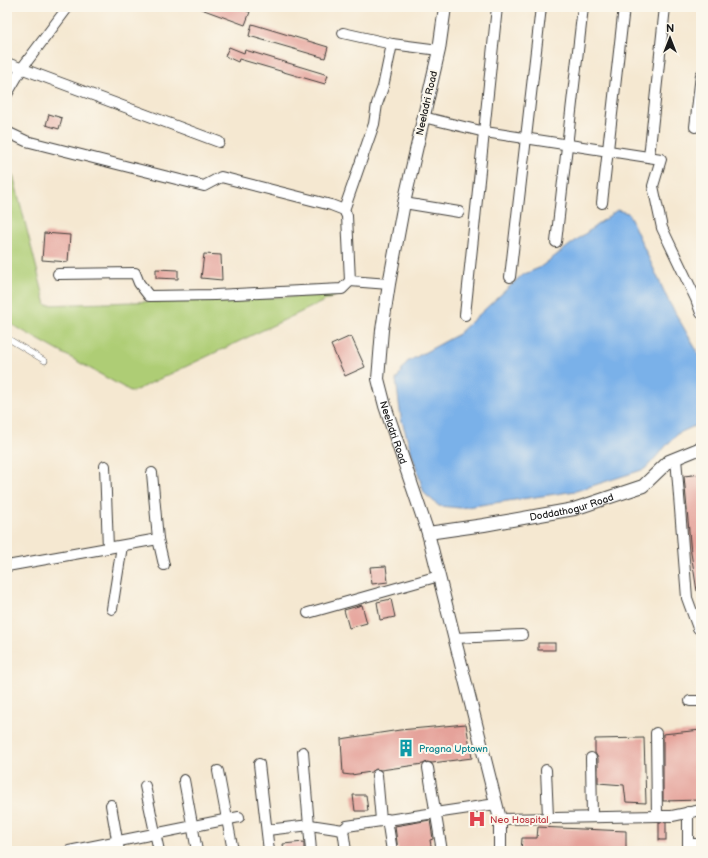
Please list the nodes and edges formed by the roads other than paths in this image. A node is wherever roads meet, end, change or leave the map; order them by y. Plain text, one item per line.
1 (68, 7) edge
2 (445, 7) edge
3 (497, 7) edge
4 (541, 7) edge
5 (583, 7) edge
6 (624, 7) edge
7 (665, 7) edge
8 (342, 33) dead end
9 (392, 44) junction
10 (439, 50) junction
11 (7, 63) edge
12 (22, 68) junction
13 (701, 76) edge
14 (7, 94) edge
15 (423, 117) junction
16 (695, 127) dead end
17 (7, 132) edge
18 (485, 132) junction
19 (526, 138) junction
20 (218, 142) dead end
21 (567, 144) junction
22 (607, 150) junction
23 (650, 157) junction
24 (404, 203) junction
25 (602, 204) dead end
26 (344, 210) junction
27 (459, 212) dead end
28 (556, 242) dead end
29 (58, 274) dead end
30 (510, 277) dead end
31 (350, 281) junction
32 (390, 284) junction
33 (701, 314) edge
34 (464, 315) dead end
35 (7, 338) edge
36 (45, 360) dead end
37 (701, 448) edge
38 (676, 458) junction
39 (105, 466) dead end
40 (152, 473) dead end
41 (428, 533) junction
42 (158, 539) junction
43 (122, 546) junction
44 (108, 548) junction
45 (164, 565) dead end
46 (7, 566) edge
47 (439, 576) junction
48 (112, 609) dead end
49 (308, 613) dead end
50 (701, 630) edge
51 (522, 635) dead end
52 (454, 638) junction
53 (690, 701) dead end
54 (701, 701) edge
55 (656, 733) dead end
56 (303, 752) dead end
57 (592, 758) dead end
58 (259, 764) dead end
59 (428, 768) dead end
60 (546, 770) dead end
61 (218, 771) dead end
62 (377, 775) dead end
63 (184, 780) dead end
64 (146, 786) dead end
65 (496, 804) junction
66 (111, 805) dead end
67 (701, 810) edge
68 (436, 812) junction
69 (688, 812) junction
70 (657, 816) junction
71 (239, 817) dead end
72 (548, 817) junction
73 (592, 817) junction
74 (384, 819) junction
75 (500, 819) junction
76 (227, 820) junction
77 (310, 825) junction
78 (192, 827) junction
79 (267, 830) junction
80 (343, 830) junction
81 (155, 834) junction
82 (701, 844) edge
83 (118, 846) edge
84 (688, 848) edge
85 (82, 850) edge
86 (69, 851) edge
87 (159, 851) edge
88 (197, 851) edge
89 (233, 851) edge
90 (269, 851) edge
91 (311, 851) edge
92 (346, 851) edge
93 (392, 851) edge
94 (442, 851) edge
95 (500, 851) edge

1 - 12 street
2 - 10 street, Neeladri Road
3 - 18 street
4 - 19 street
5 - 21 street
6 - 22 street
7 - 23 street
8 - 9 street
9 - 10 street
9 - 26 street
10 - 15 street, Neeladri Road
11 - 12 street
12 - 14 street
12 - 20 street
13 - 16 street
15 - 18 street
15 - 24 street, Neeladri Road
17 - 26 street
18 - 19 street
18 - 34 street
19 - 21 street
19 - 30 street
21 - 22 street
21 - 28 street
22 - 23 street
22 - 25 street
23 - 33 street
24 - 27 street
24 - 32 street, Neeladri Road
26 - 31 street
29 - 31 street
31 - 32 street
32 - 41 street, Neeladri Road
35 - 36 lane
37 - 38 street, Doddathogur Road
38 - 41 street, Doddathogur Road
38 - 50 street
39 - 44 street
40 - 42 street
41 - 47 street, Neeladri Road
42 - 43 street
42 - 45 street
43 - 44 street
43 - 48 street
44 - 46 street
47 - 49 street
47 - 52 street, Neeladri Road
51 - 52 street
52 - 65 street, Neeladri Road
53 - 54 street
55 - 70 street
56 - 77 street
57 - 73 street
58 - 79 street
59 - 68 street
60 - 72 street
61 - 76 street
62 - 74 street
63 - 78 street
64 - 81 street
65 - 68 street
65 - 75 street, Neeladri Road
66 - 83 street
67 - 69 street
68 - 74 street
68 - 94 street
69 - 70 street
69 - 84 street
70 - 73 street
71 - 76 street
72 - 73 street
72 - 75 street
74 - 80 street
74 - 93 street
75 - 95 street, Neeladri Road
76 - 78 street
76 - 89 street
77 - 79 street
77 - 80 street
77 - 91 street
78 - 81 street
78 - 88 street
79 - 90 street
80 - 92 street
81 - 83 street
81 - 87 street
82 - 84 street
83 - 85 street
85 - 86 street

